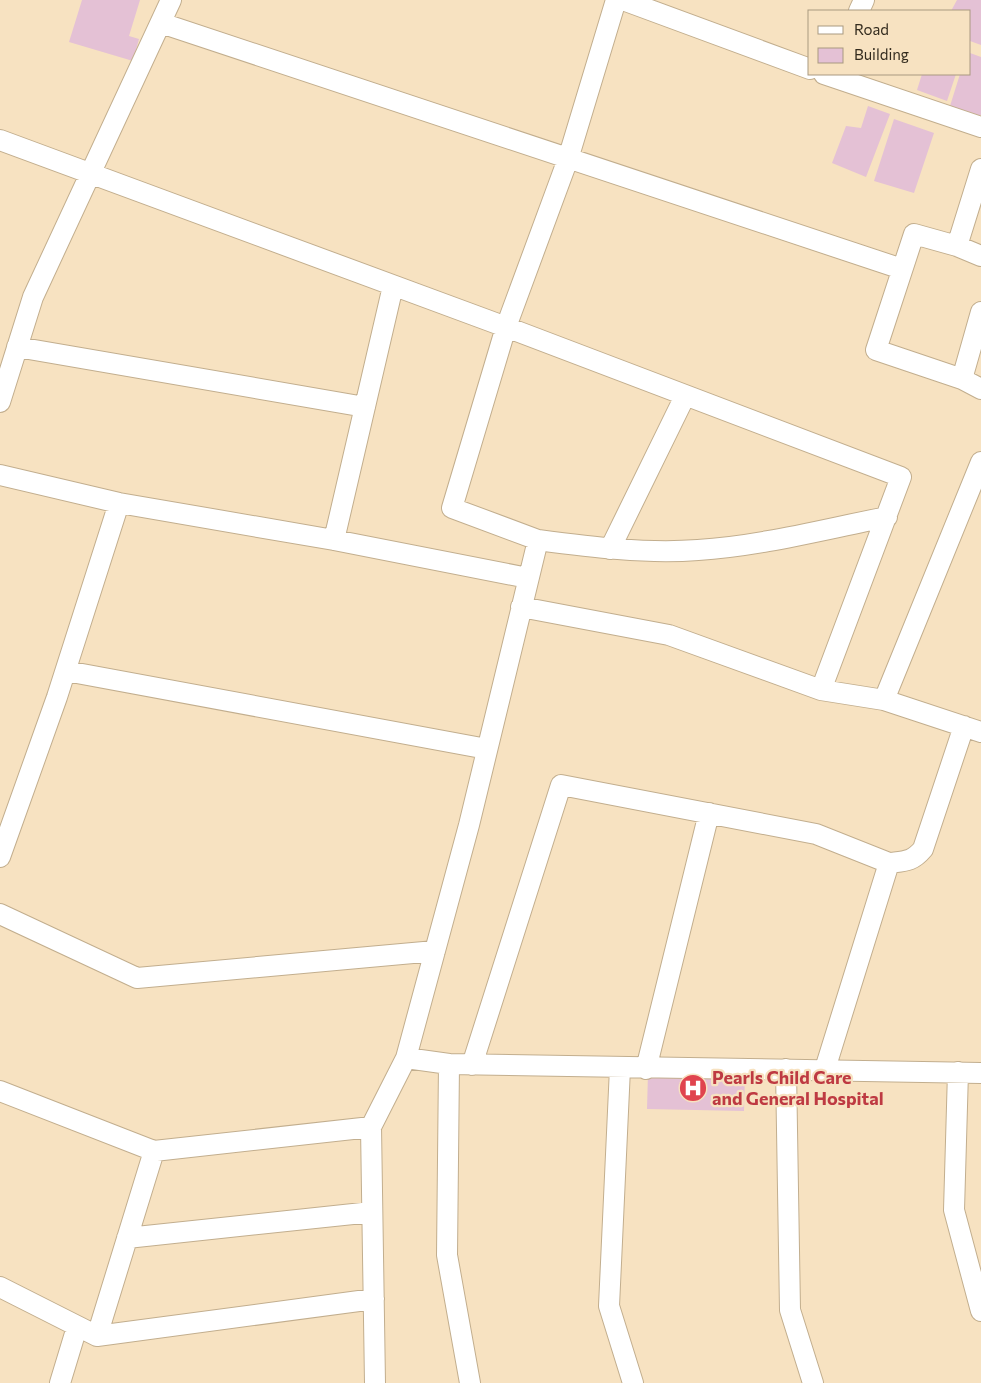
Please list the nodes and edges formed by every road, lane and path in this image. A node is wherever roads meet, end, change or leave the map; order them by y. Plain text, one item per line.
1 (170, 0) edge
2 (616, 0) edge
3 (623, 0) edge
4 (161, 23) junction
5 (808, 67) edge
6 (831, 75) edge
7 (981, 128) edge
8 (0, 140) edge
9 (568, 158) junction
10 (981, 169) edge
11 (90, 175) junction
12 (957, 246) junction
13 (981, 256) edge
14 (902, 269) junction
15 (394, 286) junction
16 (981, 312) edge
17 (506, 327) junction
18 (17, 347) junction
19 (962, 380) junction
20 (981, 389) edge
21 (685, 396) junction
22 (0, 402) edge
23 (365, 407) junction
24 (981, 462) edge
25 (0, 475) edge
26 (119, 503) junction
27 (886, 517) junction
28 (334, 540) junction
29 (538, 540) junction
30 (610, 549) junction
31 (528, 578) junction
32 (521, 607) junction
33 (66, 671) junction
34 (821, 690) junction
35 (884, 700) junction
36 (972, 729) edge
37 (487, 749) junction
38 (709, 813) junction
39 (0, 857) edge
40 (889, 863) junction
41 (0, 914) edge
42 (435, 951) junction
43 (406, 1058) junction
44 (449, 1064) junction
45 (472, 1065) junction
46 (620, 1068) junction
47 (646, 1068) junction
48 (786, 1069) junction
49 (825, 1069) junction
50 (958, 1072) junction
51 (981, 1072) edge
52 (0, 1091) edge
53 (371, 1127) junction
54 (154, 1151) junction
55 (372, 1212) junction
56 (127, 1238) junction
57 (0, 1288) edge
58 (374, 1299) junction
59 (981, 1311) edge
60 (77, 1327) junction
61 (97, 1336) junction
62 (60, 1383) edge
63 (375, 1383) edge
64 (470, 1383) edge
65 (633, 1383) edge
66 (813, 1383) edge

1 - 4 street
2 - 9 street
3 - 5 street
4 - 9 street
4 - 11 street
6 - 7 street
8 - 11 street
9 - 14 street
9 - 17 street
10 - 12 street
11 - 15 street
11 - 18 street
12 - 13 street
12 - 14 street
14 - 19 street
15 - 17 street
15 - 23 street
16 - 19 street
17 - 21 street
17 - 29 street
18 - 22 street
18 - 23 street
19 - 20 street
21 - 27 street
21 - 30 street
23 - 28 street
24 - 35 street
25 - 26 street
26 - 28 street
26 - 33 street
27 - 30 street
27 - 34 street
28 - 31 street
29 - 30 street
29 - 31 street
31 - 32 street
32 - 34 street
32 - 37 street
33 - 37 street
33 - 39 street
34 - 35 street
35 - 36 street
36 - 40 street
37 - 42 street
38 - 40 street
38 - 45 street
38 - 47 street
40 - 49 street
41 - 42 street
42 - 43 street
43 - 44 street
43 - 53 street
44 - 45 street
44 - 64 street
45 - 46 street
46 - 47 street
46 - 65 street
47 - 48 street
48 - 49 street
48 - 66 street
49 - 50 street
50 - 51 street
50 - 59 street
52 - 54 street
53 - 54 street
53 - 55 street
54 - 56 street
55 - 56 street
55 - 58 street
56 - 61 street
57 - 60 street
58 - 61 street
58 - 63 street
60 - 61 street
60 - 62 street

